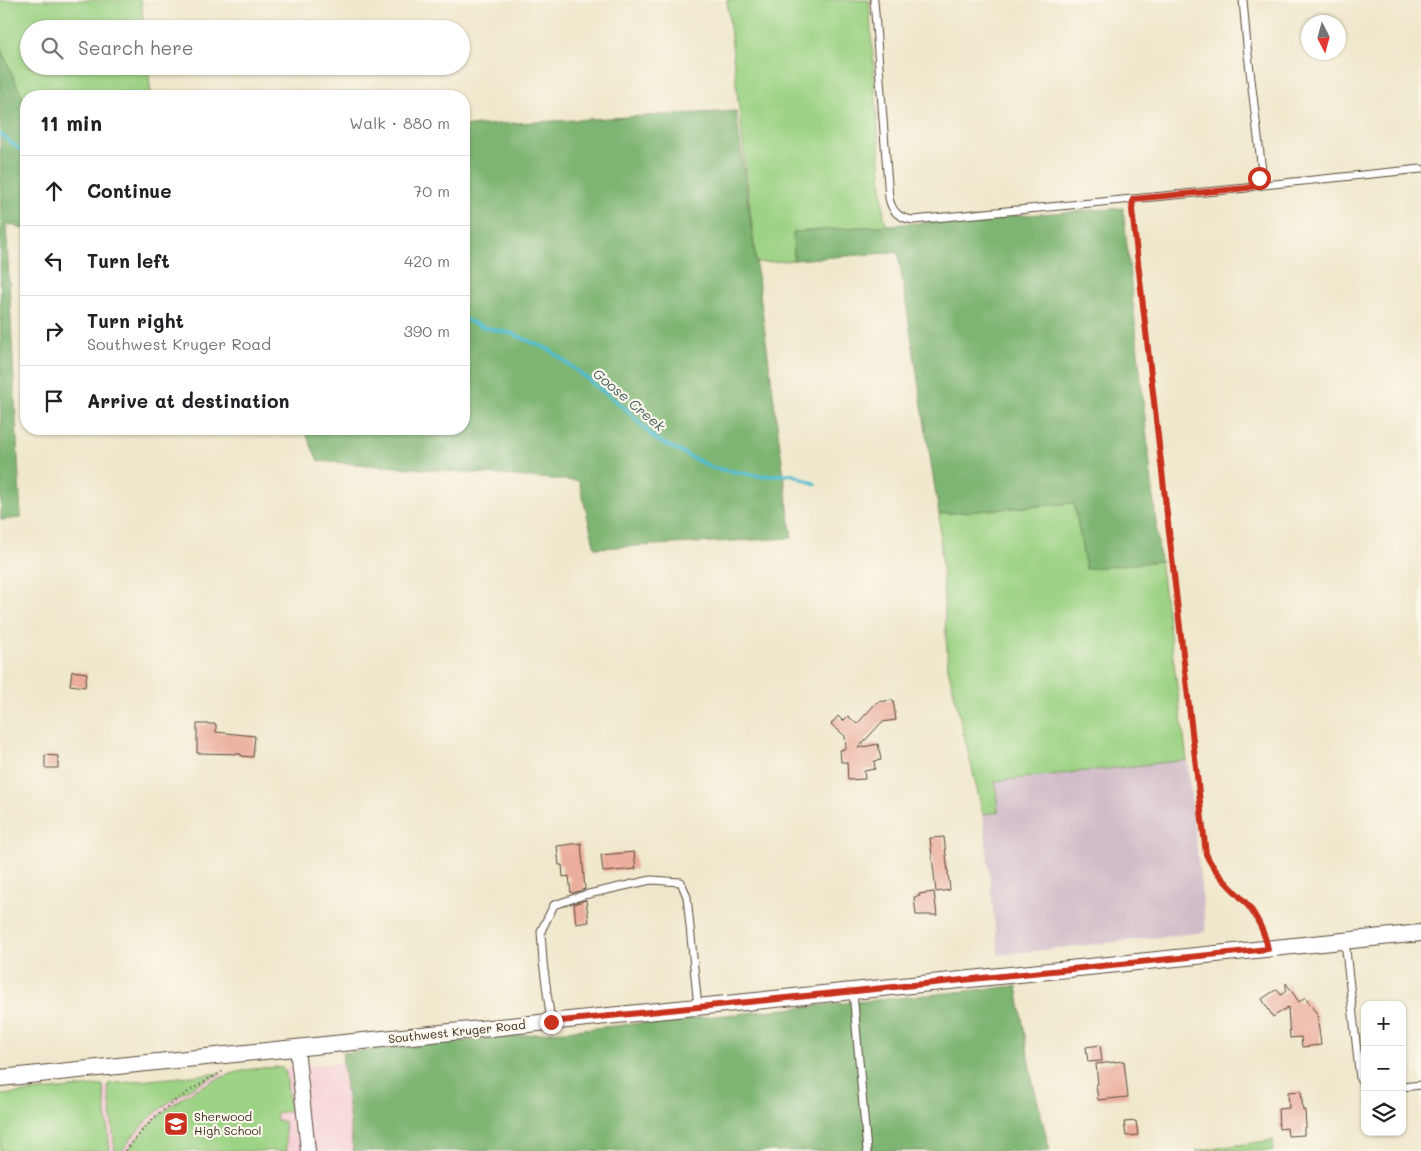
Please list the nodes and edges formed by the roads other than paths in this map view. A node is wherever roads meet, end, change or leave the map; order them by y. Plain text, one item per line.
1 (874, 0) edge
2 (1243, 0) edge
3 (1421, 169) edge
4 (1254, 186) junction
5 (1421, 933) edge
6 (1345, 941) junction
7 (853, 992) junction
8 (698, 1008) junction
9 (551, 1022) junction
10 (297, 1048) junction
11 (0, 1078) edge
12 (1361, 1080) edge
13 (1421, 1085) edge
14 (1406, 1087) edge
15 (308, 1151) edge
16 (867, 1151) edge

1 - 4 lane
2 - 4 lane
3 - 4 lane
5 - 6 street, Southwest Kruger Road
6 - 7 street, Southwest Kruger Road
6 - 12 lane
7 - 8 street, Southwest Kruger Road
7 - 16 lane
8 - 9 street, Southwest Kruger Road
8 - 9 lane
9 - 10 street, Southwest Kruger Road
10 - 11 street, Southwest Kruger Road
10 - 15 street
13 - 14 lane

